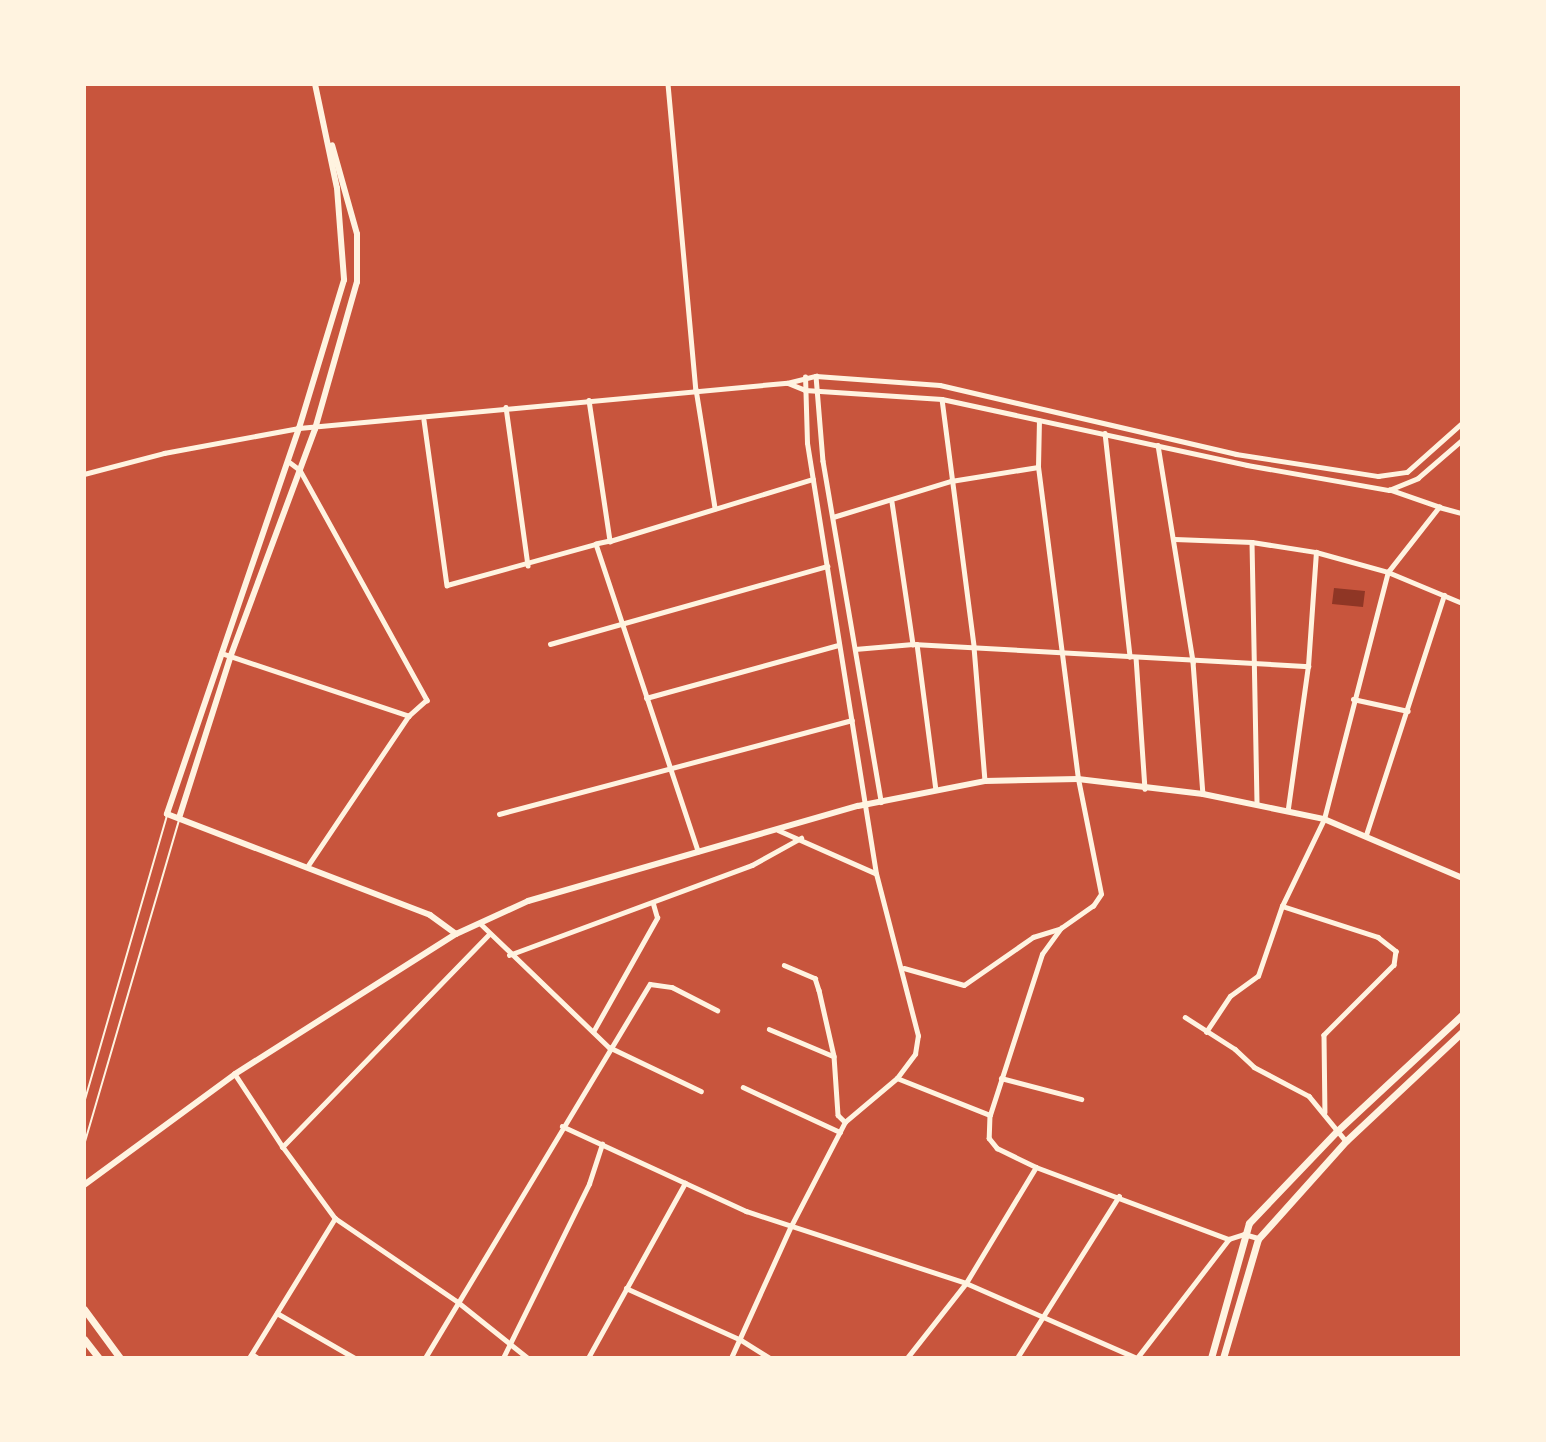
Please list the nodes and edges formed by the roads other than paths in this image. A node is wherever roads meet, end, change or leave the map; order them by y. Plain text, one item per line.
1 (315, 84) edge
2 (667, 84) edge
3 (324, 124) junction
4 (816, 376) junction
5 (805, 377) junction
6 (787, 383) junction
7 (816, 388) junction
8 (696, 389) junction
9 (805, 390) junction
10 (942, 399) junction
11 (589, 400) junction
12 (506, 407) junction
13 (424, 420) junction
14 (1039, 421) junction
15 (1462, 423) edge
16 (299, 428) junction
17 (315, 429) junction
18 (1105, 433) junction
19 (1462, 440) edge
20 (1158, 445) junction
21 (288, 461) junction
22 (1038, 467) junction
23 (300, 470) junction
24 (84, 474) edge
25 (813, 479) junction
26 (951, 481) junction
27 (1389, 490) junction
28 (892, 502) junction
29 (1439, 507) junction
30 (715, 508) junction
31 (1462, 513) edge
32 (833, 517) junction
33 (1175, 539) junction
34 (610, 541) junction
35 (1252, 542) junction
36 (596, 544) junction
37 (1316, 552) junction
38 (527, 565) junction
39 (827, 566) junction
40 (1388, 572) junction
41 (1444, 595) junction
42 (1462, 603) edge
43 (621, 622) junction
44 (550, 644) dead end
45 (915, 644) junction
46 (839, 645) junction
47 (974, 647) junction
48 (855, 649) junction
49 (1065, 652) junction
50 (220, 653) junction
51 (231, 655) junction
52 (1133, 657) junction
53 (1253, 660) junction
54 (1193, 662) junction
55 (1308, 666) junction
56 (646, 698) junction
57 (1353, 699) junction
58 (1408, 711) junction
59 (409, 716) junction
60 (852, 720) junction
61 (671, 769) junction
62 (1078, 779) junction
63 (985, 781) junction
64 (1145, 789) junction
65 (936, 790) junction
66 (1203, 794) junction
67 (881, 802) junction
68 (1257, 803) junction
69 (868, 804) junction
70 (1288, 808) junction
71 (167, 814) junction
72 (499, 814) dead end
73 (179, 818) junction
74 (1324, 818) junction
75 (772, 828) junction
76 (1366, 835) junction
77 (801, 838) junction
78 (698, 851) junction
79 (309, 865) junction
80 (876, 874) junction
81 (1462, 878) edge
82 (653, 903) junction
83 (1282, 906) junction
84 (481, 924) junction
85 (1061, 928) junction
86 (456, 934) junction
87 (489, 935) junction
88 (509, 955) junction
89 (784, 965) dead end
90 (904, 968) junction
91 (717, 1010) dead end
92 (1462, 1015) edge
93 (1185, 1017) dead end
94 (769, 1029) dead end
95 (1462, 1031) edge
96 (593, 1032) junction
97 (1206, 1032) junction
98 (609, 1047) junction
99 (834, 1056) junction
100 (235, 1074) junction
101 (897, 1078) junction
102 (1001, 1078) junction
103 (743, 1087) dead end
104 (701, 1091) dead end
105 (1081, 1099) dead end
106 (84, 1103) edge
107 (1325, 1112) junction
108 (990, 1115) junction
109 (845, 1122) junction
110 (562, 1126) junction
111 (840, 1132) junction
112 (1336, 1132) junction
113 (1346, 1141) junction
114 (602, 1144) junction
115 (84, 1145) edge
116 (283, 1147) junction
117 (1036, 1167) junction
118 (685, 1183) junction
119 (84, 1185) edge
120 (1119, 1196) junction
121 (335, 1218) junction
122 (791, 1226) junction
123 (1244, 1234) junction
124 (1229, 1239) junction
125 (1258, 1239) junction
126 (966, 1283) junction
127 (626, 1289) junction
128 (458, 1303) junction
129 (84, 1309) edge
130 (277, 1313) junction
131 (1043, 1318) junction
132 (84, 1339) edge
133 (741, 1340) junction
134 (511, 1343) junction
135 (251, 1356) edge
136 (99, 1358) edge
137 (120, 1358) edge
138 (258, 1358) edge
139 (355, 1358) edge
140 (425, 1358) edge
141 (503, 1358) edge
142 (528, 1358) edge
143 (587, 1358) edge
144 (731, 1358) edge
145 (771, 1358) edge
146 (907, 1358) edge
147 (1017, 1358) edge
148 (1137, 1358) edge
149 (1211, 1358) edge
150 (1223, 1358) edge

1 - 3 main road
2 - 8 street
3 - 16 main road
3 - 17 main road
4 - 5 street
4 - 7 street
4 - 15 street
5 - 6 street
5 - 9 street
6 - 8 street
6 - 9 street
7 - 9 street
7 - 10 street
7 - 32 street
8 - 11 street
8 - 30 street
9 - 25 street
10 - 14 street
10 - 26 street
11 - 12 street
11 - 34 street
12 - 13 street
12 - 38 street
13 - 17 street
13 - 38 street
14 - 18 street
14 - 22 street
16 - 17 street
16 - 21 main road
16 - 24 street
17 - 23 main road
18 - 20 street
18 - 52 street
19 - 27 street
20 - 27 street
20 - 33 street
21 - 23 street
21 - 50 main road
22 - 26 street
22 - 49 street
23 - 51 main road
23 - 59 street
25 - 30 street
25 - 39 street
26 - 28 street
26 - 47 street
27 - 29 street
28 - 32 street
28 - 45 street
29 - 31 street
29 - 40 street
30 - 34 street
32 - 48 street
33 - 35 street
33 - 54 street
34 - 36 street
35 - 37 street
35 - 53 street
36 - 38 street
36 - 43 street
37 - 40 street
37 - 55 street
39 - 43 street
39 - 46 street
40 - 41 street
40 - 57 street
41 - 42 street
41 - 58 street
43 - 44 street
43 - 56 street
45 - 47 street
45 - 48 street
45 - 65 street
46 - 56 street
46 - 60 street
47 - 49 street
47 - 63 street
48 - 67 street
49 - 52 street
49 - 62 street
50 - 51 street
50 - 71 main road
51 - 59 street
51 - 73 main road
52 - 54 street
52 - 64 street
53 - 54 street
53 - 55 street
53 - 68 street
54 - 66 street
55 - 70 street
56 - 61 street
57 - 58 street
57 - 74 street
58 - 76 street
59 - 79 street
60 - 61 street
60 - 69 street
61 - 72 street
61 - 78 street
62 - 63 main road
62 - 64 main road
62 - 85 street
63 - 65 main road
64 - 66 main road
65 - 67 main road
66 - 68 main road
67 - 69 main road
68 - 70 main road
69 - 75 main road
69 - 80 street
70 - 74 main road
71 - 73 main road
71 - 106 lane
73 - 79 main road
73 - 115 lane
74 - 76 main road
74 - 83 street
75 - 77 street
75 - 78 main road
76 - 81 main road
77 - 80 street
77 - 82 street
78 - 84 main road
79 - 86 main road
80 - 90 street
82 - 88 street
82 - 96 street
83 - 97 street
83 - 107 street
84 - 86 main road
84 - 87 street
85 - 90 street
85 - 102 street
86 - 100 main road
87 - 88 street
87 - 116 street
88 - 96 street
89 - 99 street
90 - 101 street
91 - 98 street
92 - 112 main road
93 - 97 street
94 - 99 street
95 - 113 main road
96 - 98 street
97 - 107 street
98 - 104 street
98 - 110 street
99 - 109 street
100 - 116 street
100 - 119 main road
101 - 108 street
101 - 109 street
102 - 105 street
102 - 108 street
103 - 111 street
107 - 112 street
108 - 117 street
109 - 111 street
110 - 114 street
110 - 128 street
111 - 122 street
112 - 113 street
112 - 123 main road
113 - 125 main road
114 - 118 street
114 - 134 street
116 - 121 street
117 - 120 street
117 - 126 street
118 - 122 street
118 - 127 street
120 - 124 street
120 - 131 street
121 - 128 street
121 - 130 street
122 - 126 street
122 - 133 street
123 - 124 street
123 - 125 street
123 - 149 main road
124 - 148 street
125 - 150 main road
126 - 131 street
126 - 146 street
127 - 133 street
127 - 143 street
128 - 134 street
128 - 140 street
129 - 137 main road
130 - 135 street
130 - 139 street
131 - 147 street
131 - 148 street
132 - 136 main road
133 - 144 street
133 - 145 street
134 - 141 street
134 - 142 street
135 - 138 street

